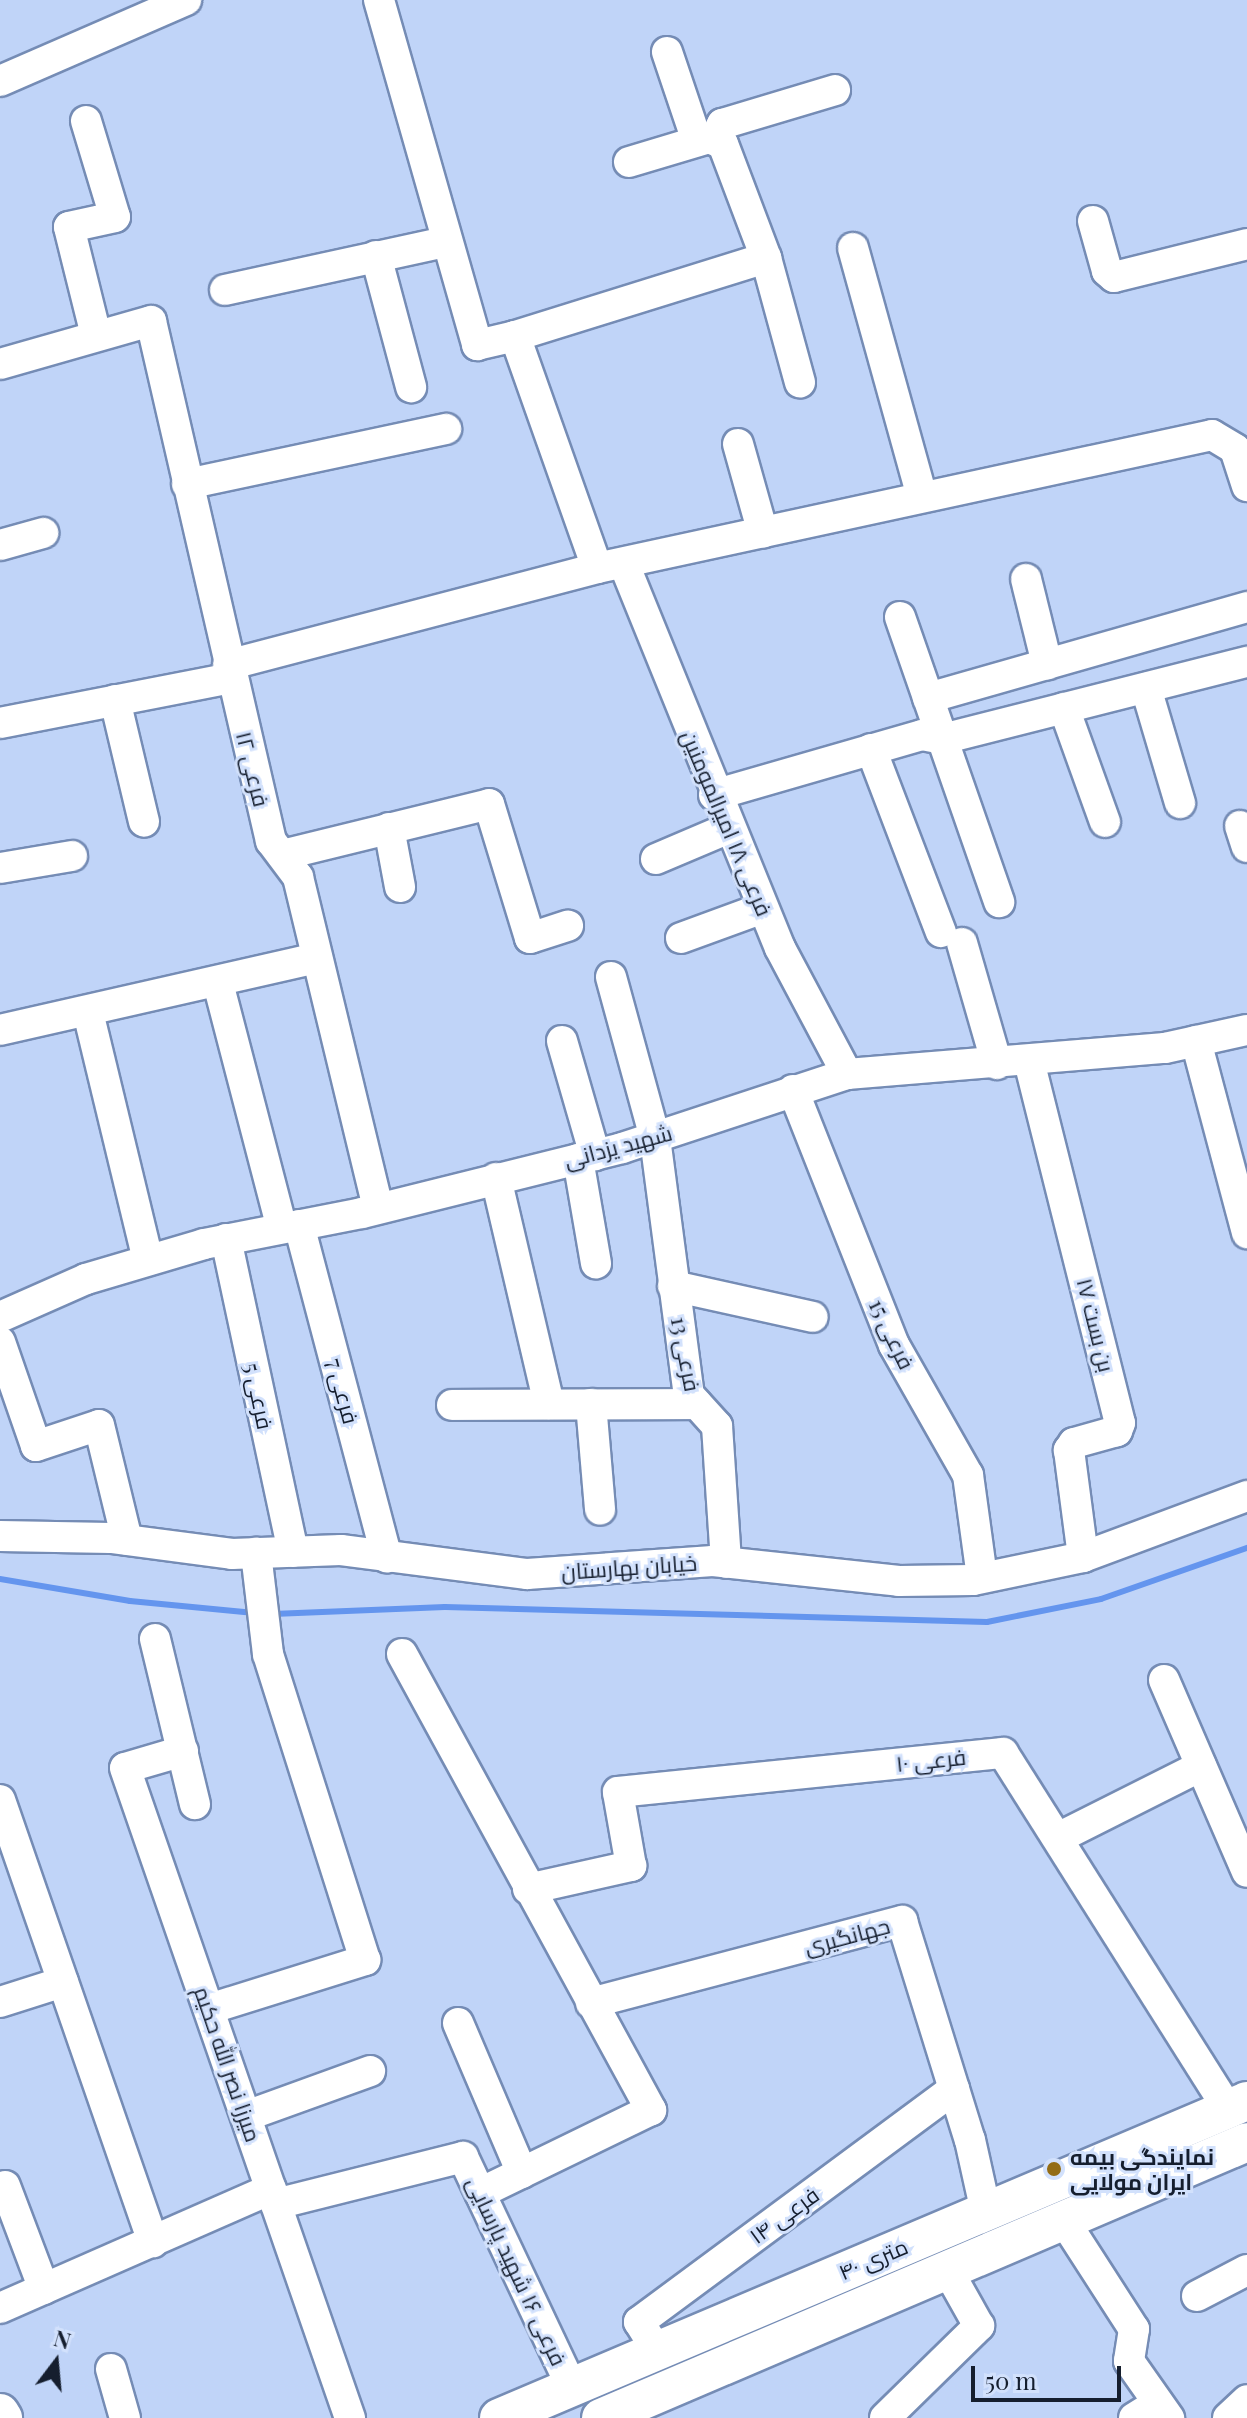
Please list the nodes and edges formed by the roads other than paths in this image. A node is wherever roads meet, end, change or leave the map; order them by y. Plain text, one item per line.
1 (186, 0) edge
2 (389, 3) edge
3 (667, 52) dead end
4 (0, 81) edge
5 (835, 90) dead end
6 (86, 121) dead end
7 (706, 139) junction
8 (629, 162) dead end
9 (1093, 221) dead end
10 (445, 242) junction
11 (1247, 244) edge
12 (853, 248) dead end
13 (376, 256) junction
14 (766, 258) junction
15 (225, 290) dead end
16 (96, 335) junction
17 (515, 336) junction
18 (0, 364) edge
19 (800, 382) dead end
20 (411, 387) dead end
21 (446, 429) dead end
22 (738, 444) dead end
23 (187, 484) junction
24 (1247, 486) edge
25 (922, 496) junction
26 (43, 533) dead end
27 (763, 533) junction
28 (0, 545) edge
29 (610, 566) junction
30 (1026, 579) dead end
31 (1247, 607) edge
32 (900, 617) dead end
33 (1247, 662) edge
34 (1047, 664) junction
35 (230, 672) junction
36 (1146, 688) junction
37 (928, 698) junction
38 (115, 700) junction
39 (1064, 708) junction
40 (0, 723) edge
41 (942, 739) junction
42 (871, 749) junction
43 (714, 795) junction
44 (1180, 803) dead end
45 (144, 822) dead end
46 (1105, 822) dead end
47 (389, 828) junction
48 (729, 828) junction
49 (282, 855) junction
50 (72, 856) dead end
51 (656, 859) dead end
52 (0, 868) edge
53 (400, 887) dead end
54 (999, 902) dead end
55 (763, 908) junction
56 (568, 926) dead end
57 (681, 938) dead end
58 (317, 958) junction
59 (611, 977) dead end
60 (218, 983) junction
61 (88, 1012) junction
62 (0, 1030) edge
63 (1247, 1030) edge
64 (562, 1041) dead end
65 (1196, 1041) junction
66 (1029, 1061) junction
67 (997, 1064) junction
68 (847, 1074) junction
69 (793, 1090) junction
70 (655, 1138) junction
71 (586, 1157) junction
72 (496, 1178) junction
73 (378, 1208) junction
74 (291, 1227) junction
75 (1247, 1233) edge
76 (226, 1239) junction
77 (148, 1260) junction
78 (596, 1263) dead end
79 (673, 1286) junction
80 (0, 1317) edge
81 (813, 1317) dead end
82 (0, 1342) edge
83 (549, 1404) junction
84 (591, 1404) junction
85 (697, 1404) junction
86 (452, 1405) dead end
87 (1247, 1496) edge
88 (600, 1510) dead end
89 (0, 1536) edge
90 (127, 1540) junction
91 (293, 1552) junction
92 (1083, 1557) junction
93 (387, 1558) junction
94 (726, 1563) junction
95 (258, 1565) junction
96 (982, 1577) junction
97 (155, 1639) dead end
98 (402, 1654) dead end
99 (1164, 1680) dead end
100 (183, 1751) junction
101 (1201, 1766) junction
102 (0, 1800) edge
103 (195, 1804) dead end
104 (1058, 1838) junction
105 (1247, 1872) edge
106 (528, 1889) junction
107 (63, 1982) junction
108 (0, 2002) edge
109 (591, 2003) junction
110 (209, 2009) junction
111 (458, 2023) dead end
112 (370, 2071) dead end
113 (954, 2089) junction
114 (1238, 2105) edge
115 (246, 2116) junction
116 (1247, 2142) edge
117 (522, 2173) junction
118 (5, 2186) dead end
119 (480, 2193) junction
120 (274, 2197) junction
121 (986, 2212) junction
122 (1063, 2219) junction
123 (153, 2242) junction
124 (863, 2263) junction
125 (947, 2269) junction
126 (1247, 2270) edge
127 (44, 2289) junction
128 (1197, 2296) dead end
129 (879, 2299) junction
130 (0, 2308) edge
131 (656, 2349) junction
132 (111, 2369) dead end
133 (571, 2385) junction
134 (1247, 2400) edge
135 (1154, 2413) edge
136 (125, 2418) edge
137 (350, 2418) edge
138 (499, 2418) edge
139 (601, 2418) edge
140 (885, 2418) edge
141 (1228, 2418) edge

1 - 4 street
2 - 10 street
3 - 7 street
5 - 7 street
6 - 16 street
7 - 8 street
7 - 14 street
9 - 11 street
10 - 13 street
10 - 17 street
12 - 25 street
13 - 15 street
13 - 20 street
14 - 17 street
14 - 19 street
16 - 18 street
16 - 23 street, فرعی ۱۲
17 - 29 street, فرعی ۱۸ امیرالمومنین
21 - 23 street
22 - 27 street
23 - 35 street, فرعی ۱۲
24 - 25 street
25 - 27 street
26 - 28 street
27 - 29 street
29 - 35 street
29 - 43 street, فرعی ۱۸ امیرالمومنین
30 - 34 street
31 - 34 street
32 - 37 street
33 - 36 street
34 - 37 street
35 - 38 street
35 - 49 street, فرعی ۱۲
36 - 39 street
36 - 44 street
37 - 41 street
38 - 40 street
38 - 45 street
39 - 41 street
39 - 46 street
41 - 42 street
41 - 54 street
42 - 43 street
42 - 67 street
43 - 48 street, فرعی ۱۸ امیرالمومنین
47 - 49 street
47 - 53 street
47 - 56 street
48 - 51 street
48 - 55 street, فرعی ۱۸ امیرالمومنین
49 - 58 street, فرعی ۱۲
50 - 52 street
55 - 57 street
55 - 68 street, فرعی ۱۸ امیرالمومنین
58 - 60 street
58 - 73 street, فرعی ۱۲
59 - 70 street, فرعی 13
60 - 61 street
60 - 74 street
61 - 62 street
61 - 77 street
63 - 65 street, شهید یزدانی
64 - 71 street
65 - 66 street, شهید یزدانی
65 - 75 street
66 - 67 street, شهید یزدانی
66 - 92 street, بن بست ۱۷
67 - 68 street, شهید یزدانی
68 - 69 street, شهید یزدانی
69 - 70 street, شهید یزدانی
69 - 96 street, فرعی 15
70 - 71 street, شهید یزدانی
70 - 79 street, فرعی 13
71 - 72 street, شهید یزدانی
71 - 78 street
72 - 73 street, شهید یزدانی
72 - 83 street
73 - 74 street, شهید یزدانی
74 - 76 street, شهید یزدانی
74 - 93 street, فرعی 7
76 - 77 street, شهید یزدانی
76 - 91 street, فرعی 5
77 - 80 street, شهید یزدانی
79 - 81 street
79 - 85 street, فرعی 13
82 - 90 street
83 - 84 street
83 - 86 street
84 - 85 street
84 - 88 street
85 - 94 street, فرعی 13
87 - 92 street, خیابان بهارستان
89 - 90 street, خیابان بهارستان
90 - 95 street, خیابان بهارستان
91 - 93 street, خیابان بهارستان
91 - 95 street, خیابان بهارستان
92 - 96 street, خیابان بهارستان
93 - 94 street, خیابان بهارستان
94 - 96 street, خیابان بهارستان
95 - 110 street
97 - 100 street
98 - 106 street
99 - 101 street
100 - 103 street
100 - 110 street, میرزا نصر الله حکیم
101 - 104 street
101 - 105 street
102 - 107 street
104 - 106 street, فرعی ۱۰
104 - 114 street, فرعی ۱۰
106 - 109 street
107 - 108 street
107 - 123 street
109 - 113 street, جهانگیری
109 - 117 street
110 - 115 street, میرزا نصر الله حکیم
111 - 117 street
112 - 115 street
113 - 121 street, جهانگیری
113 - 131 street, فرعی ۱۴
114 - 121 main road, ۴۰ متری
115 - 120 street, میرزا نصر الله حکیم
116 - 122 main road, ۴۰ متری
117 - 119 street
118 - 127 street
119 - 120 street, فرعی ۱۶ شهید پارسایی
119 - 133 street, فرعی ۱۶ شهید پارسایی
120 - 123 street
120 - 137 street, میرزا نصر الله حکیم
121 - 124 main road, ۴۰ متری
122 - 125 main road, ۴۰ متری
122 - 135 street
123 - 127 street
124 - 129 main road
124 - 131 main road, ۴۰ متری
125 - 129 main road, ۴۰ متری
125 - 140 street
126 - 128 street
127 - 130 street
129 - 139 main road, ۴۰ متری
131 - 133 main road, ۴۰ متری
132 - 136 street
133 - 138 main road, ۴۰ متری
134 - 141 street

